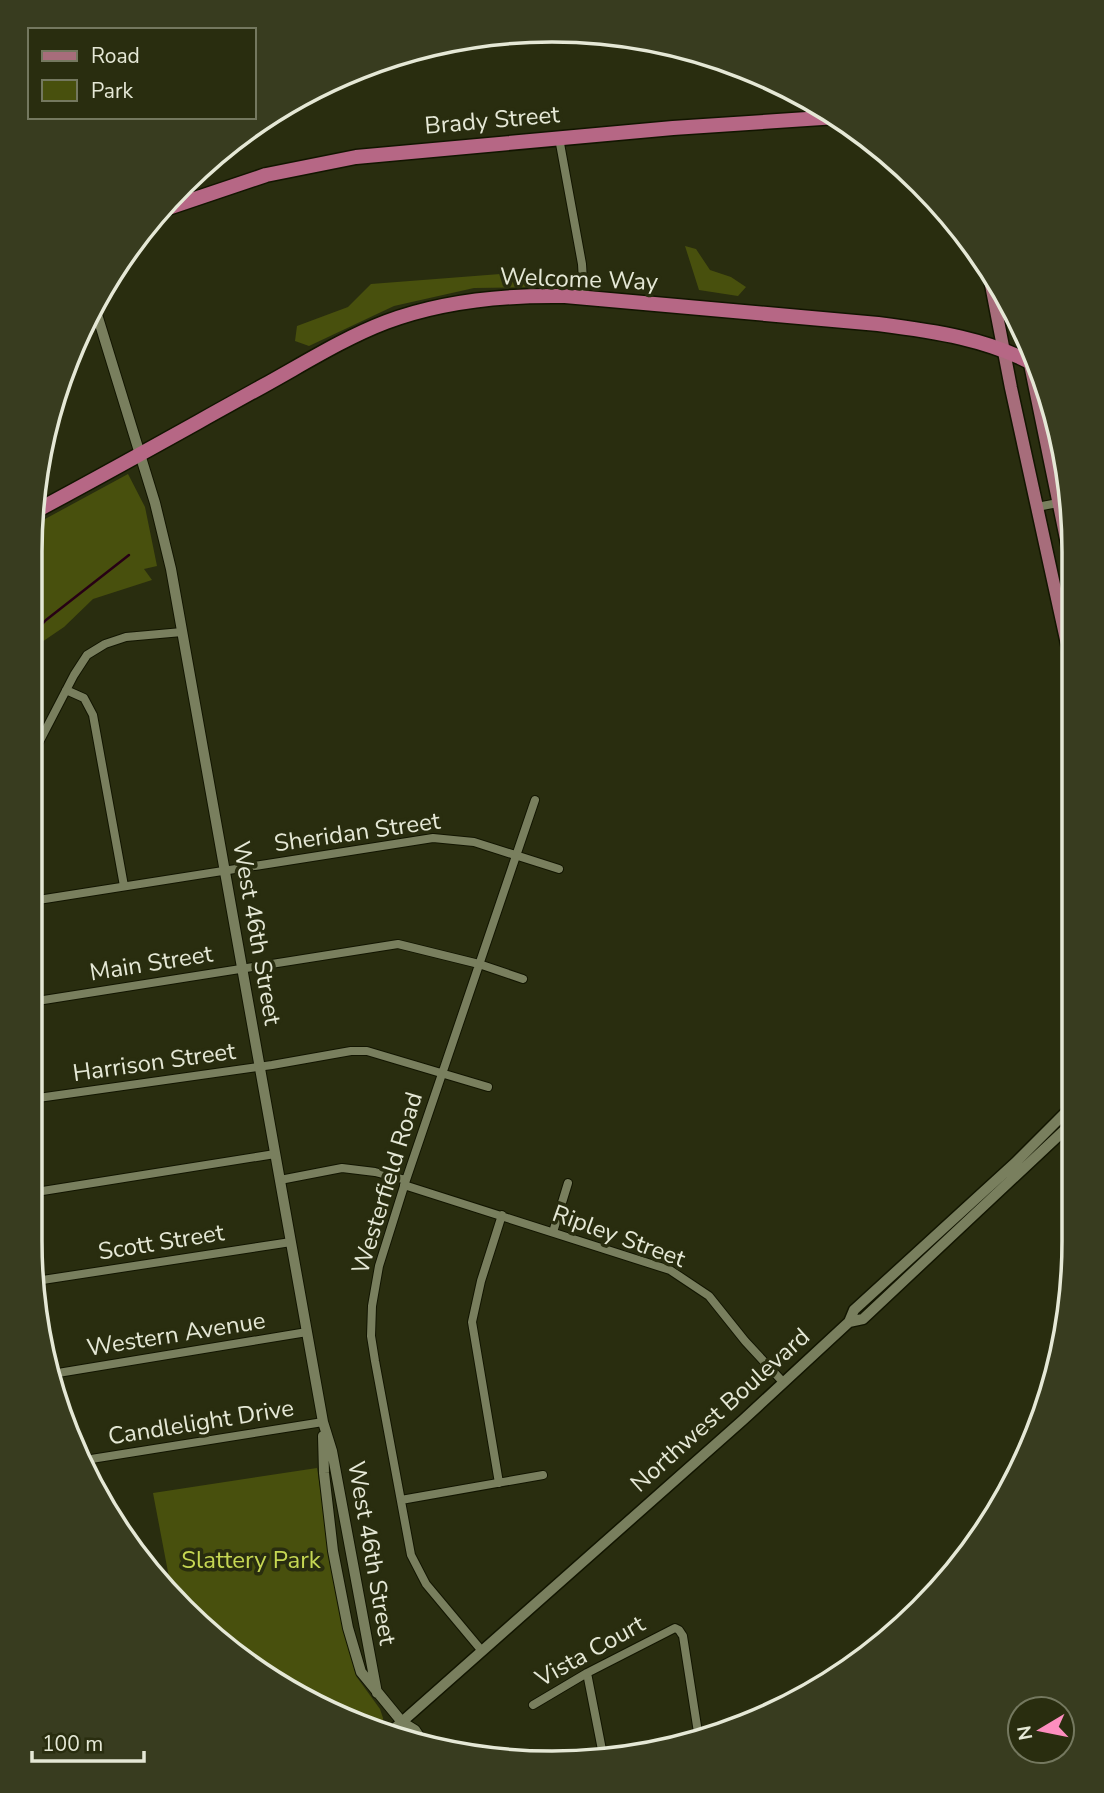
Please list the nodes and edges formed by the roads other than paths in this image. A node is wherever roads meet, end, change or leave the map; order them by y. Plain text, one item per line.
1 (820, 118) edge
2 (559, 138) junction
3 (179, 204) edge
4 (993, 296) edge
5 (584, 298) junction
6 (99, 319) edge
7 (1004, 350) junction
8 (1024, 359) edge
9 (1042, 410) edge
10 (141, 454) junction
11 (1058, 503) junction
12 (44, 507) edge
13 (1037, 507) junction
14 (1061, 516) edge
15 (1062, 621) edge
16 (182, 632) junction
17 (66, 690) junction
18 (42, 737) edge
19 (535, 800) dead end
20 (516, 855) junction
21 (559, 869) dead end
22 (225, 870) junction
23 (124, 886) junction
24 (42, 899) edge
25 (479, 964) junction
26 (241, 968) junction
27 (523, 979) dead end
28 (42, 1000) edge
29 (259, 1066) junction
30 (442, 1073) junction
31 (488, 1087) dead end
32 (42, 1098) edge
33 (1062, 1116) edge
34 (1062, 1132) edge
35 (275, 1154) junction
36 (280, 1180) junction
37 (405, 1182) junction
38 (568, 1183) dead end
39 (42, 1191) edge
40 (502, 1215) junction
41 (553, 1232) junction
42 (291, 1242) junction
43 (44, 1280) edge
44 (849, 1322) junction
45 (307, 1332) junction
46 (59, 1373) edge
47 (783, 1382) junction
48 (323, 1422) junction
49 (91, 1459) edge
50 (543, 1475) dead end
51 (499, 1483) junction
52 (401, 1500) junction
53 (482, 1651) junction
54 (587, 1673) junction
55 (377, 1693) junction
56 (533, 1705) dead end
57 (402, 1722) junction
58 (397, 1727) edge
59 (698, 1730) edge
60 (417, 1733) edge
61 (602, 1749) edge

1 - 2 highway, Brady Street
2 - 3 highway, Brady Street
2 - 5 street
4 - 7 main road
5 - 7 highway, Welcome Way
5 - 10 highway, Welcome Way
6 - 10 street, West 46th Street
7 - 8 highway, Welcome Way
7 - 13 main road
9 - 11 main road
10 - 12 highway, Welcome Way
10 - 16 street, West 46th Street
11 - 13 street
11 - 14 main road
13 - 15 main road
16 - 17 street
16 - 22 street, West 46th Street
17 - 18 street
17 - 23 street
19 - 20 street, Westerfield Road
20 - 21 street, Sheridan Street
20 - 22 street, Sheridan Street
20 - 25 street, Westerfield Road
22 - 23 street, Sheridan Street
22 - 26 street, West 46th Street
23 - 24 street, Sheridan Street
25 - 26 street, Main Street
25 - 27 street, Main Street
25 - 30 street, Westerfield Road
26 - 28 street, Main Street
26 - 29 street, West 46th Street
29 - 30 street, Harrison Street
29 - 32 street, Harrison Street
29 - 35 street, West 46th Street
30 - 31 street, Harrison Street
30 - 37 street, Westerfield Road
33 - 44 main road, Northwest Boulevard
34 - 44 main road
35 - 36 street, West 46th Street
35 - 39 street
36 - 37 street, Ripley Street
36 - 42 street, West 46th Street
37 - 40 street, Ripley Street
37 - 52 street, Westerfield Road
38 - 41 street
40 - 41 street, Ripley Street
40 - 51 street
41 - 47 street, Ripley Street
42 - 43 street, Scott Street
42 - 45 street, West 46th Street
44 - 47 main road, Northwest Boulevard
45 - 46 street, Western Avenue
45 - 48 street, West 46th Street
47 - 53 main road, Northwest Boulevard
48 - 49 street, Candlelight Drive
48 - 55 street, West 46th Street
48 - 55 street, West 46th Street
50 - 51 street
51 - 52 street
52 - 53 street, Westerfield Road
53 - 57 main road, Northwest Boulevard
54 - 56 street, Vista Court
54 - 59 street, Vista Court
54 - 61 street
55 - 57 street, West 46th Street
57 - 58 main road, Northwest Boulevard
57 - 60 street, West 46th Street

